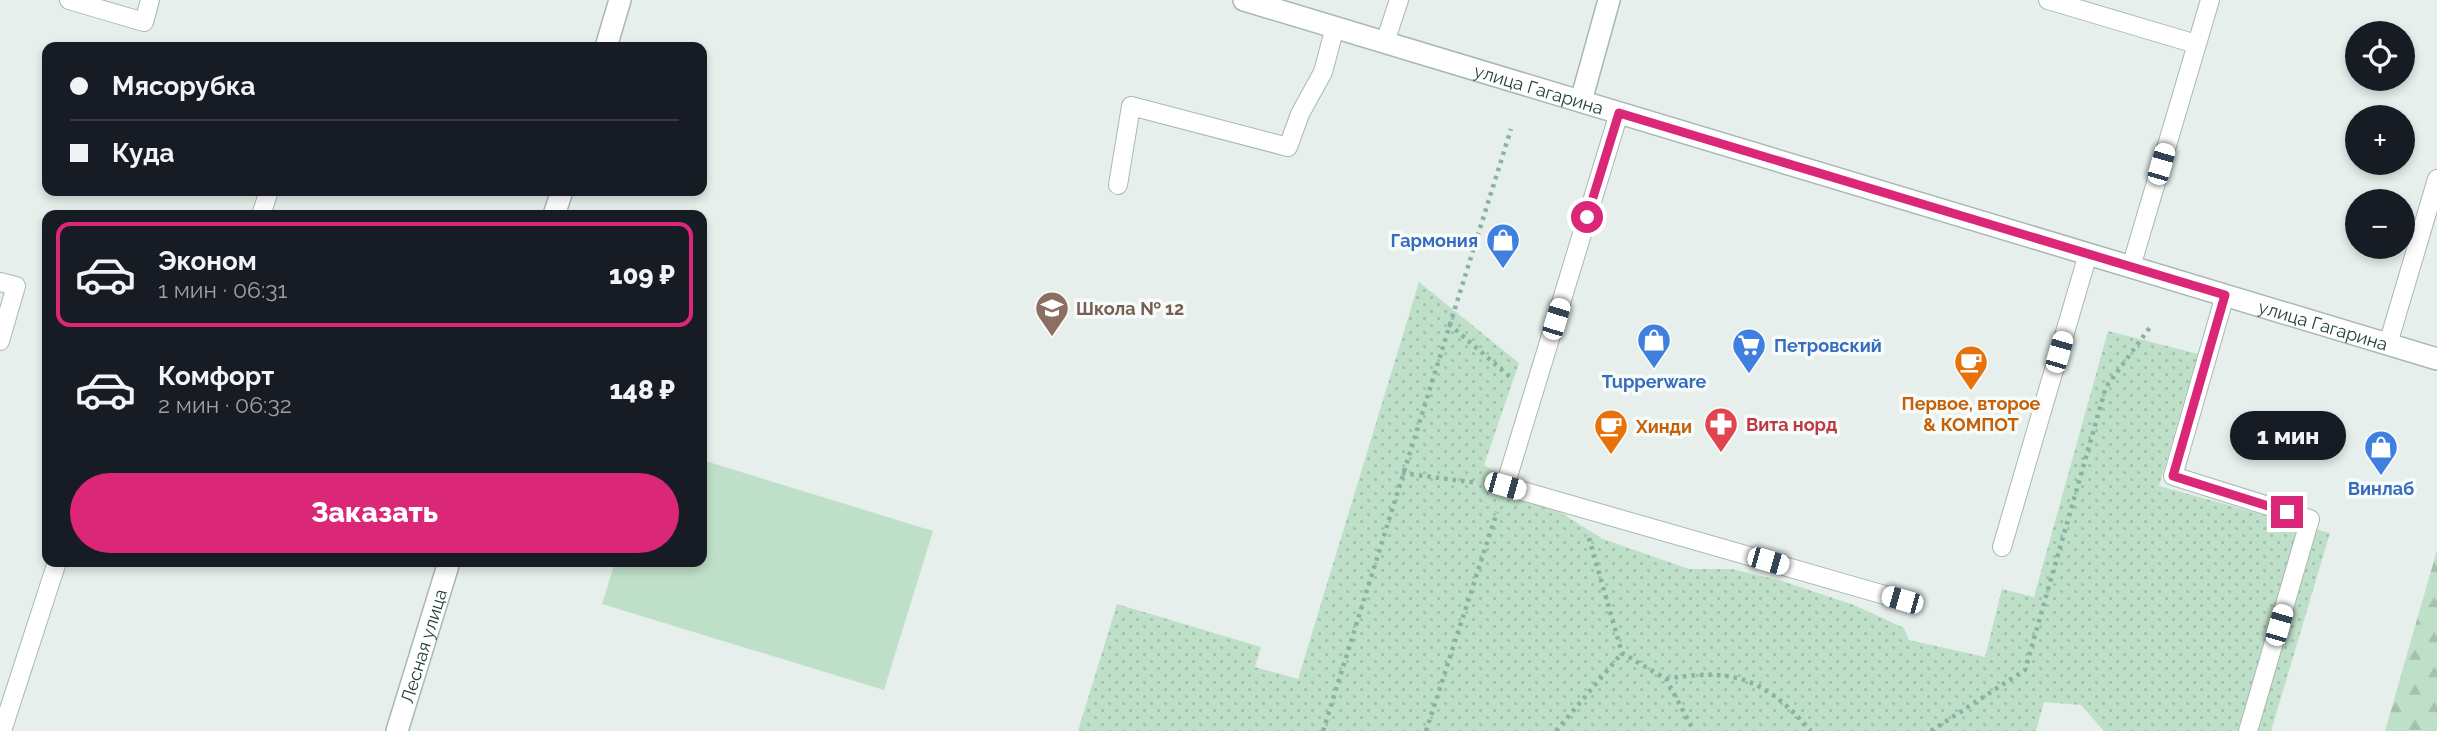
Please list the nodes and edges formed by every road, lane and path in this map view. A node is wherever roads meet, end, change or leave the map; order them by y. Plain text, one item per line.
1 (69, 0) edge
2 (150, 0) edge
3 (620, 0) edge
4 (1244, 0) edge
5 (1399, 0) edge
6 (1609, 0) edge
7 (2049, 0) edge
8 (2210, 0) edge
9 (1335, 27) junction
10 (607, 42) edge
11 (1385, 42) junction
12 (2196, 44) junction
13 (1581, 101) junction
14 (1619, 113) junction
15 (1511, 129) dead end
16 (2437, 178) edge
17 (1118, 185) dead end
18 (2088, 254) junction
19 (2131, 267) junction
20 (0, 282) edge
21 (2225, 295) junction
22 (1449, 324) junction
23 (2151, 326) dead end
24 (0, 341) edge
25 (2388, 344) junction
26 (2437, 359) edge
27 (1532, 395) junction
28 (1402, 473) junction
29 (1505, 486) junction
30 (1580, 507) junction
31 (2002, 547) dead end
32 (55, 567) edge
33 (447, 567) edge
34 (1902, 600) dead end
35 (1622, 653) junction
36 (1666, 679) junction
37 (2, 731) edge
38 (397, 731) edge
39 (1323, 731) edge
40 (1426, 731) edge
41 (1556, 731) edge
42 (1694, 731) edge
43 (1811, 731) edge
44 (1931, 731) edge
45 (2248, 731) edge

1 - 2 lane
3 - 10 street
4 - 9 street, улица Гагарина
5 - 11 lane
6 - 13 street
7 - 12 lane
8 - 12 lane
9 - 11 street, улица Гагарина
9 - 17 lane
11 - 13 street, улица Гагарина
12 - 19 lane
13 - 14 street, улица Гагарина
14 - 18 street, улица Гагарина
14 - 27 lane
15 - 22 path
16 - 25 lane
18 - 19 street, улица Гагарина
18 - 31 lane
19 - 21 street, улица Гагарина
20 - 24 lane
21 - 25 street, улица Гагарина
21 - 45 lane
22 - 27 path
22 - 28 path
23 - 44 path
25 - 26 street, улица Гагарина
27 - 29 lane
28 - 29 path
28 - 39 path
29 - 30 lane
29 - 40 path
30 - 34 lane
30 - 35 path
32 - 37 lane
33 - 38 street, Лесная улица
35 - 36 path
35 - 41 path
36 - 42 path
36 - 43 path

